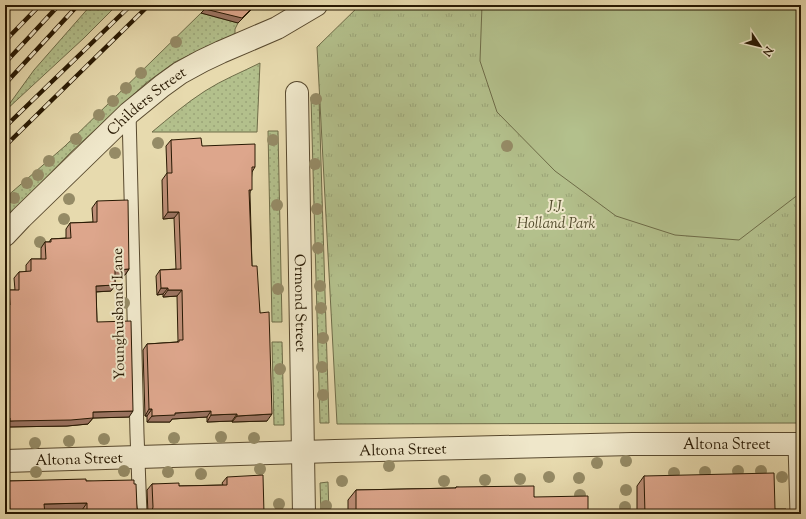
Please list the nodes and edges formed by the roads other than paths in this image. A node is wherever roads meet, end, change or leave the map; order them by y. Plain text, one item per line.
1 (316, 5) edge
2 (297, 93) dead end
3 (129, 113) junction
4 (5, 235) edge
5 (798, 444) edge
6 (303, 452) junction
7 (138, 457) junction
8 (5, 461) edge
9 (140, 514) edge
10 (304, 514) edge
11 (797, 514) edge

1 - 3 street, Childers Street
2 - 6 street, Ormond Street
3 - 4 street, Childers Street
3 - 7 lane, Younghusband Lane
5 - 6 street, Altona Street
5 - 11 lane
6 - 7 street, Altona Street
6 - 10 street, Ormond Street
7 - 8 street, Altona Street
7 - 9 lane, Younghusband Lane

